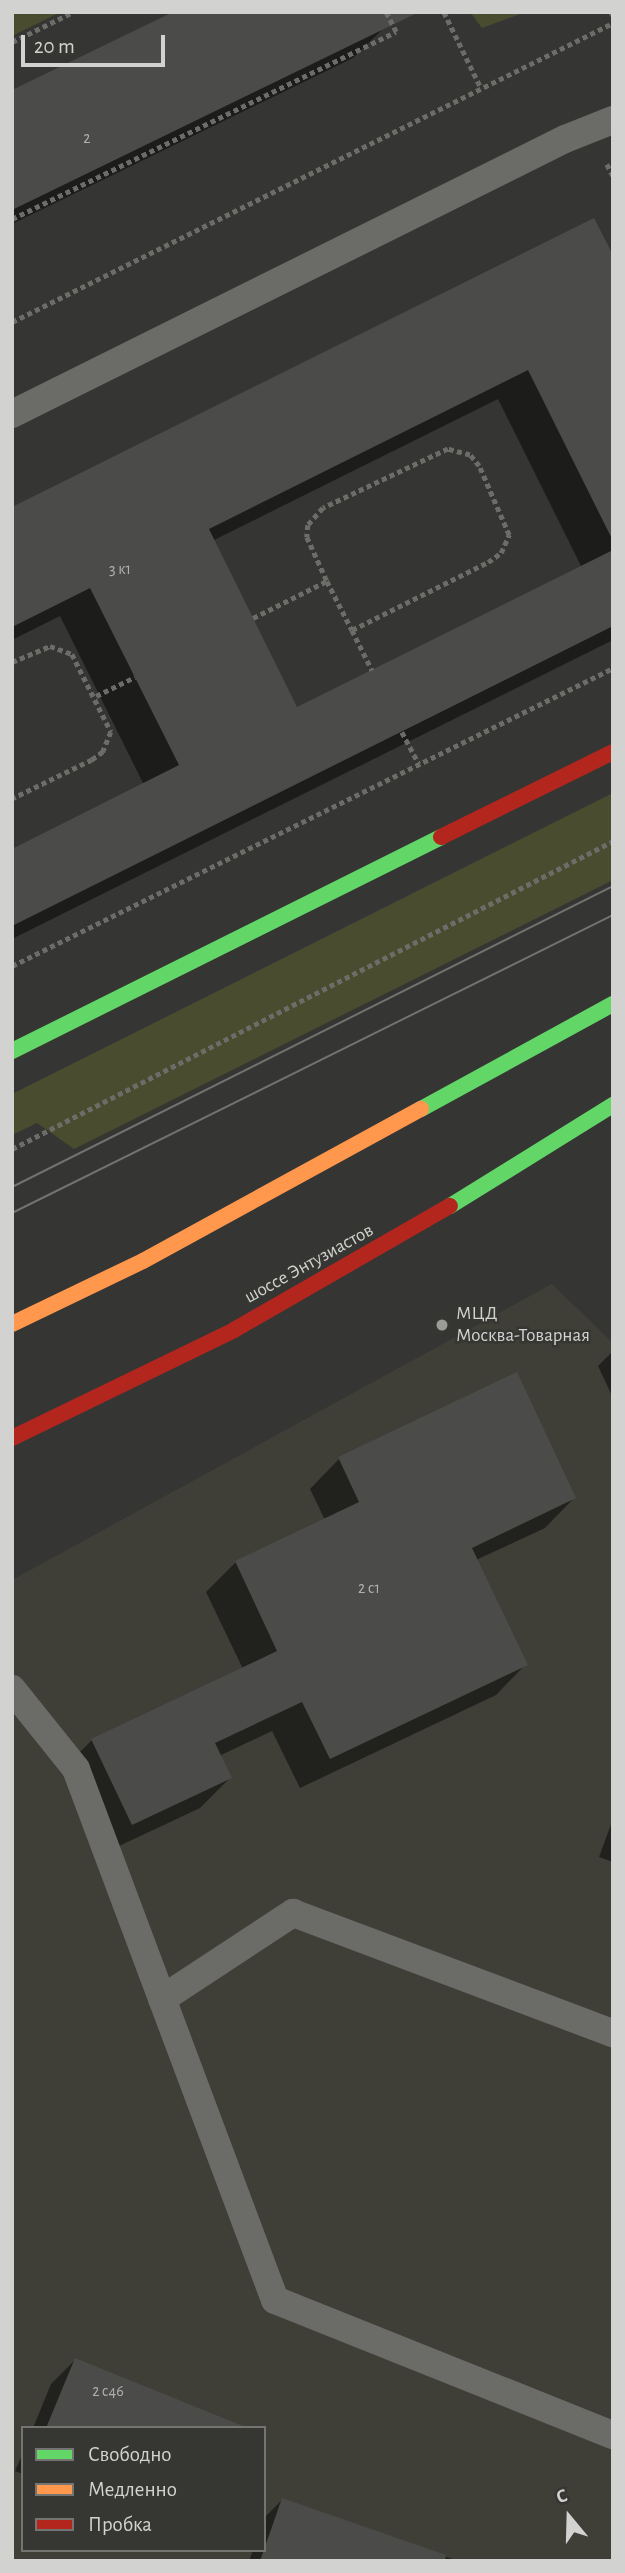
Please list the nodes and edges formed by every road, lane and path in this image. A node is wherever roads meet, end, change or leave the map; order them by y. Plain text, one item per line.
1 (73, 12) edge
2 (386, 12) edge
3 (443, 12) edge
4 (613, 23) edge
5 (12, 42) edge
6 (481, 88) junction
7 (613, 120) edge
8 (12, 219) edge
9 (12, 322) edge
10 (12, 414) edge
11 (327, 581) junction
12 (253, 618) dead end
13 (352, 630) junction
14 (12, 662) edge
15 (613, 668) edge
16 (372, 670) dead end
17 (135, 677) dead end
18 (96, 696) junction
19 (402, 732) dead end
20 (613, 752) edge
21 (419, 764) junction
22 (12, 799) edge
23 (613, 841) edge
24 (12, 967) edge
25 (613, 1004) edge
26 (12, 1051) edge
27 (613, 1105) edge
28 (12, 1149) edge
29 (12, 1324) edge
30 (12, 1438) edge
31 (12, 1689) edge
32 (162, 1998) junction
33 (613, 2033) edge
34 (613, 2435) edge

1 - 5 path
2 - 8 path
3 - 6 path
4 - 6 path
6 - 9 path
7 - 10 lane
11 - 12 path
11 - 13 path
11 - 13 path
13 - 16 path
14 - 18 path
15 - 21 path
17 - 18 path
18 - 22 path
19 - 21 path
20 - 26 main road
21 - 24 path
23 - 28 path
25 - 29 main road
27 - 30 main road, шоссе Энтузиастов
31 - 32 lane
32 - 33 lane
32 - 34 lane

